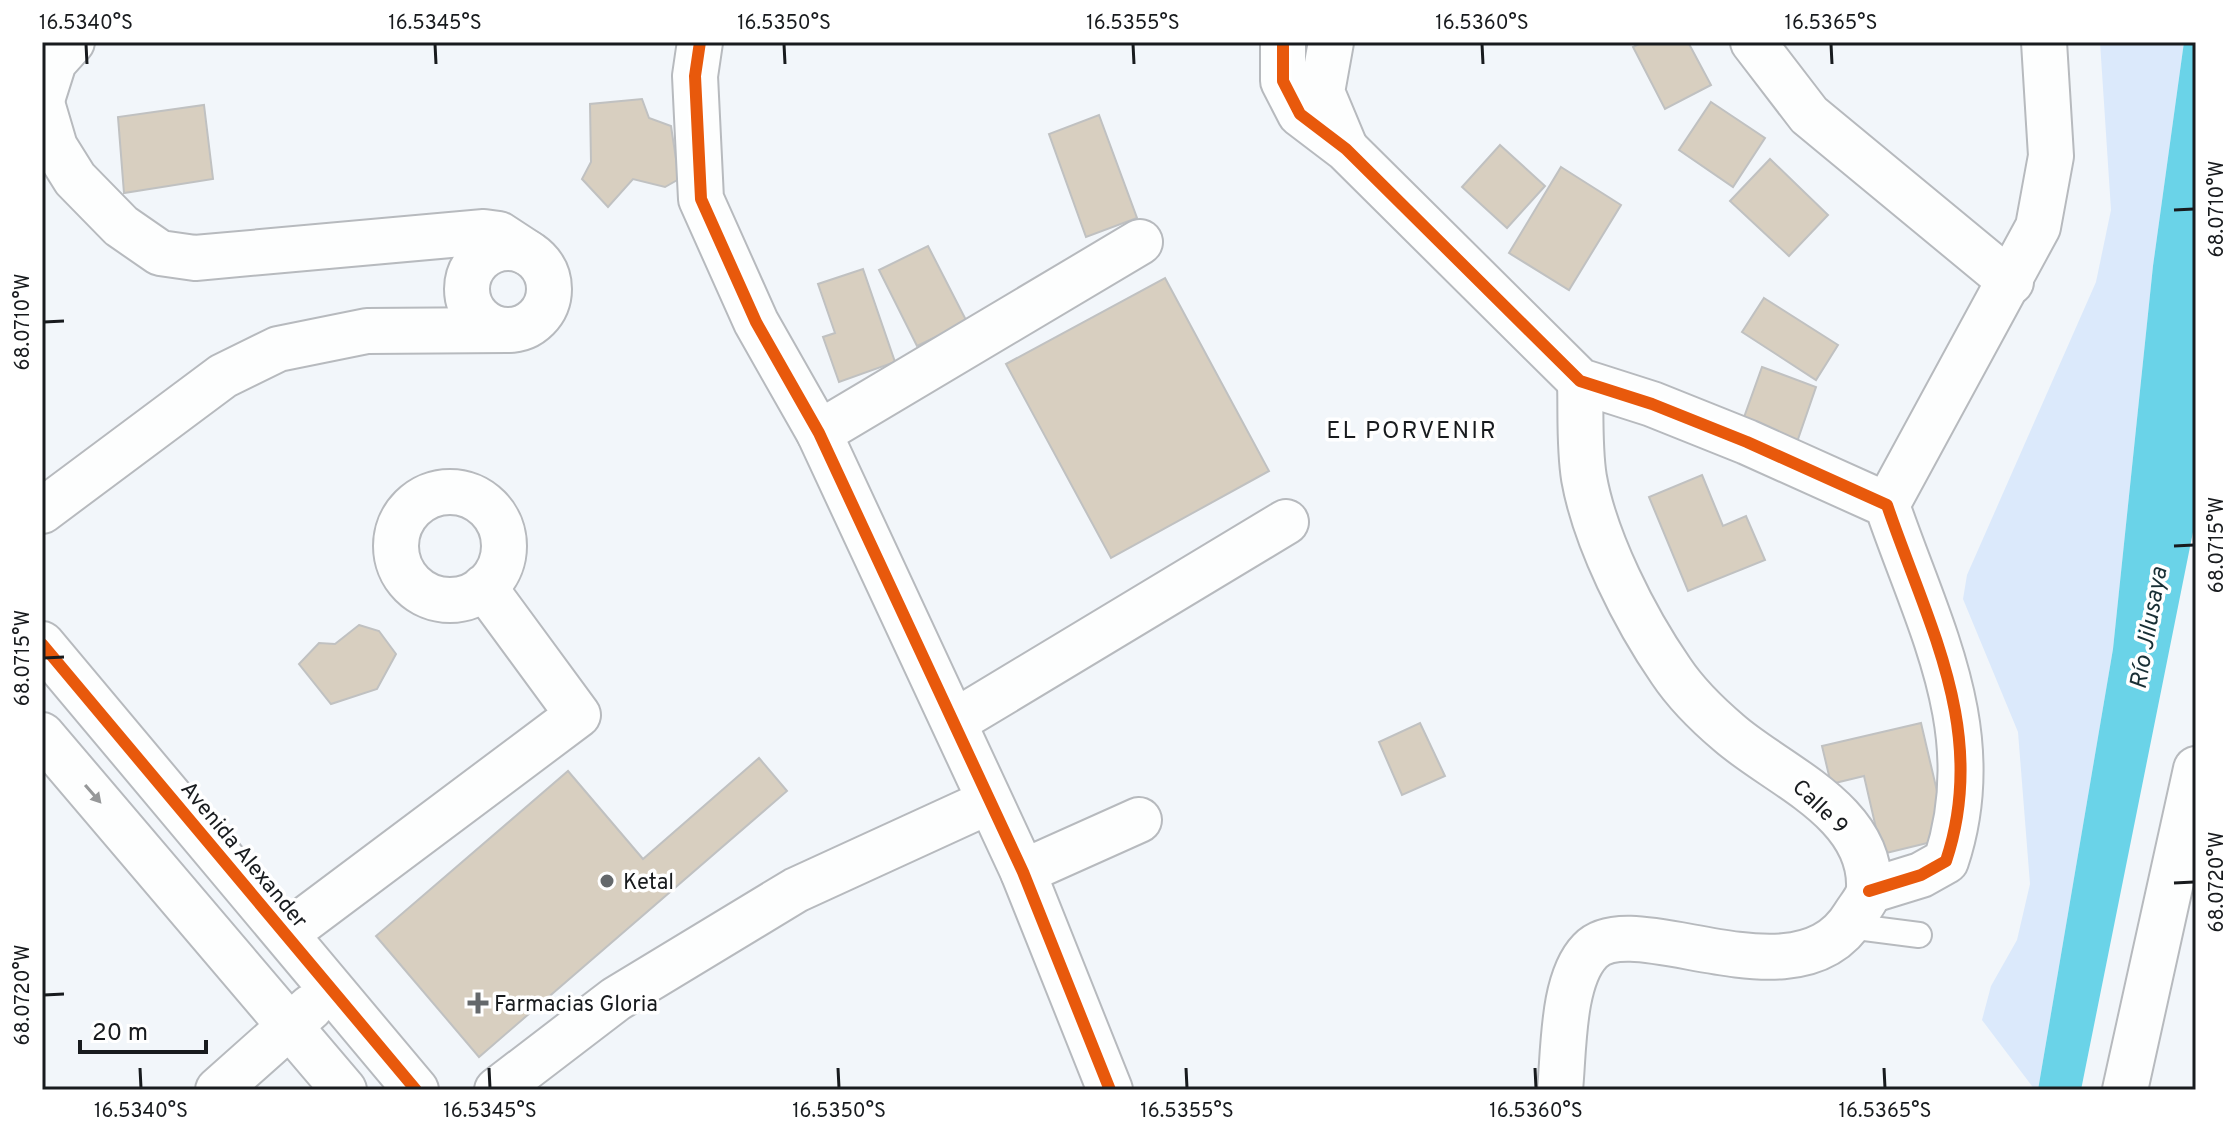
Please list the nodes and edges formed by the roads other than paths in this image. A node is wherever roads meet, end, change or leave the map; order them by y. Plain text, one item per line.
1 (72, 42) edge
2 (700, 42) edge
3 (1283, 42) edge
4 (1331, 42) edge
5 (1753, 42) edge
6 (2044, 42) edge
7 (42, 102) edge
8 (1346, 149) junction
9 (428, 238) junction
10 (1140, 242) dead end
11 (528, 253) junction
12 (2011, 282) junction
13 (467, 293) junction
14 (507, 330) junction
15 (434, 331) junction
16 (1580, 381) junction
17 (819, 433) junction
18 (1887, 505) junction
19 (42, 511) edge
20 (1286, 522) dead end
21 (484, 587) dead end
22 (42, 644) edge
23 (954, 722) junction
24 (42, 735) edge
25 (2196, 769) edge
26 (988, 802) junction
27 (1139, 820) dead end
28 (1023, 872) junction
29 (1859, 908) junction
30 (287, 933) junction
31 (1919, 935) dead end
32 (331, 992) junction
33 (289, 1024) junction
34 (218, 1090) edge
35 (344, 1090) edge
36 (416, 1090) edge
37 (497, 1090) edge
38 (1110, 1090) edge
39 (1560, 1090) edge
40 (2125, 1090) edge

1 - 7 street
2 - 17 street
3 - 8 street
4 - 8 street
5 - 12 street
6 - 12 street
7 - 9 street
8 - 16 street
9 - 11 street
9 - 13 street
10 - 17 street
11 - 13 street
11 - 14 street
12 - 18 street
13 - 14 street
13 - 15 street
14 - 15 street
15 - 19 street
16 - 18 street
16 - 29 street, Calle 9
17 - 23 street
18 - 29 street
20 - 23 street
21 - 30 street
22 - 30 street, Avenida Alexander
23 - 26 street
24 -> 33 street
25 - 40 street
26 - 28 street
26 - 37 street
27 - 28 street
28 - 38 street
29 - 31 lane
29 - 39 street
30 - 32 street, Avenida Alexander
32 - 33 street
32 - 36 street, Avenida Alexander
33 - 34 street
33 - 35 street

